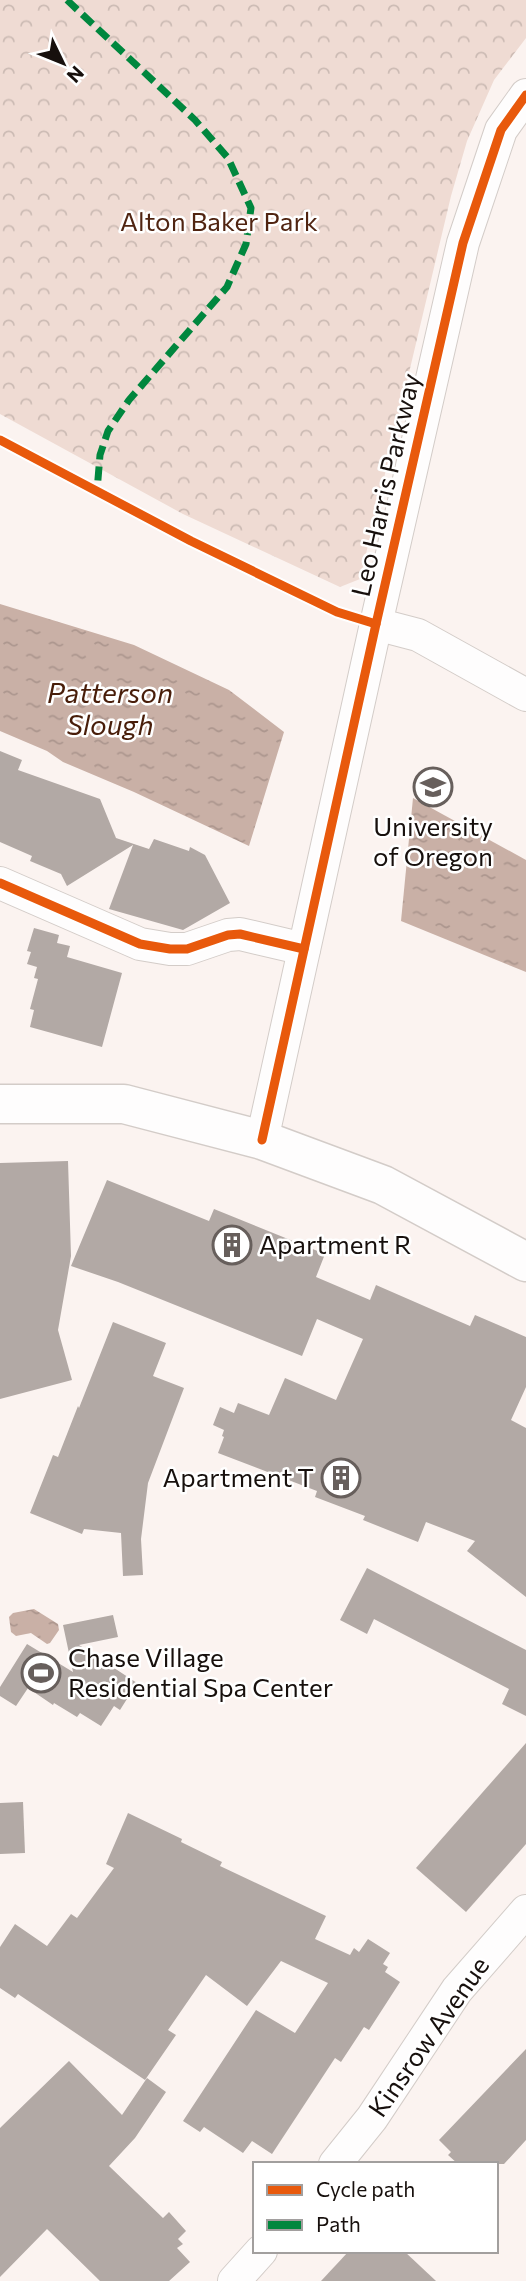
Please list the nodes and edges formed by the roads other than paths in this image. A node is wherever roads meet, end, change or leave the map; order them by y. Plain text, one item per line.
1 (526, 95) edge
2 (376, 624) junction
3 (526, 695) edge
4 (0, 883) edge
5 (304, 949) junction
6 (0, 1104) edge
7 (262, 1140) junction
8 (526, 1262) edge
9 (526, 1911) edge
10 (337, 2162) edge
11 (259, 2253) edge
12 (234, 2281) edge

1 - 2 street, Leo Harris Parkway
2 - 3 street
2 - 5 street, Leo Harris Parkway
4 - 5 street
5 - 7 street, Leo Harris Parkway
6 - 7 main road
7 - 8 main road
9 - 10 street, Kinsrow Avenue
11 - 12 street

